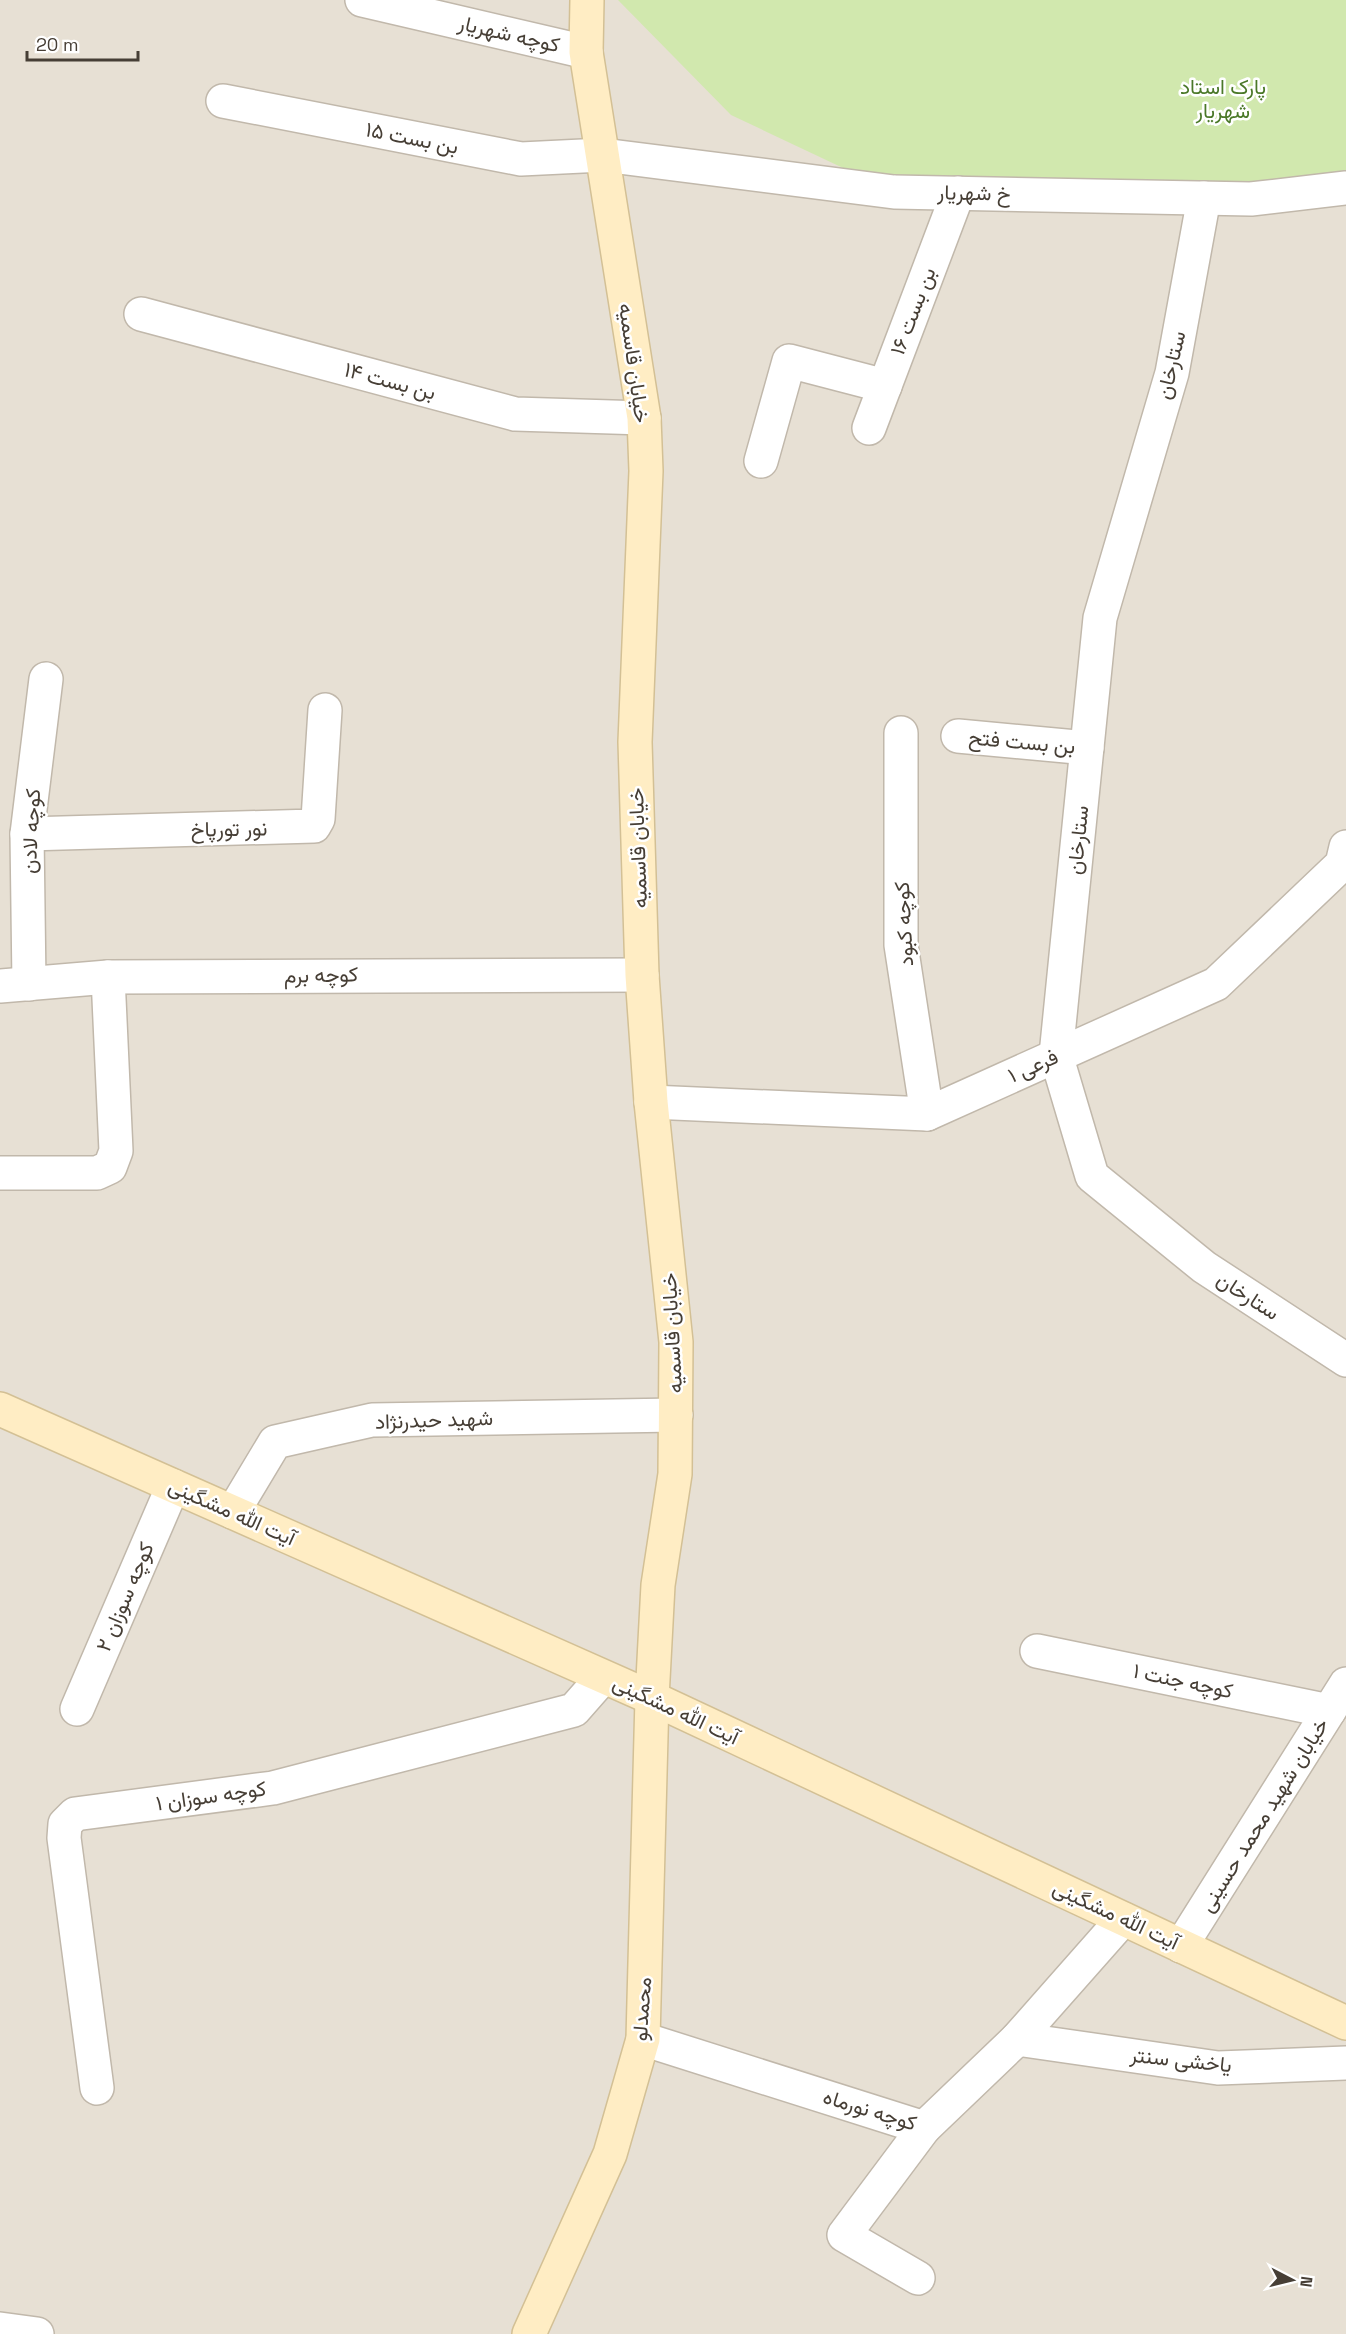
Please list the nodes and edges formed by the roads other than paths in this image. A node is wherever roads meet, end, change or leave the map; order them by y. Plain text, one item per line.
1 (362, 0) edge
2 (587, 0) edge
3 (586, 52) junction
4 (223, 101) dead end
5 (603, 154) junction
6 (1346, 188) edge
7 (958, 193) junction
8 (1204, 198) junction
9 (141, 314) dead end
10 (885, 386) junction
11 (644, 417) junction
12 (869, 428) dead end
13 (761, 461) dead end
14 (46, 679) dead end
15 (325, 710) dead end
16 (901, 733) dead end
17 (958, 736) dead end
18 (1087, 748) junction
19 (27, 834) junction
20 (1346, 847) edge
21 (642, 975) junction
22 (108, 977) junction
23 (14, 985) edge
24 (1056, 1055) junction
25 (651, 1102) junction
26 (927, 1114) junction
27 (0, 1173) edge
28 (1346, 1360) edge
29 (0, 1409) edge
30 (676, 1415) junction
31 (173, 1486) junction
32 (233, 1512) junction
33 (1037, 1651) dead end
34 (603, 1677) junction
35 (1337, 1697) edge
36 (652, 1698) junction
37 (77, 1709) dead end
38 (1123, 1919) junction
39 (1181, 1946) junction
40 (1346, 2023) edge
41 (643, 2039) junction
42 (1017, 2039) junction
43 (1346, 2063) edge
44 (98, 2088) dead end
45 (924, 2128) junction
46 (918, 2278) dead end
47 (0, 2329) edge
48 (38, 2334) edge
49 (529, 2334) edge

1 - 3 street, کوچه شهریار
2 - 3 street, خیابان قاسمیه
3 - 5 street, خیابان قاسمیه
4 - 5 street, بن بست ۱۵
5 - 7 street, خ شهریار
5 - 11 street, خیابان قاسمیه
6 - 8 street, خ شهریار
7 - 8 street, خ شهریار
7 - 10 street, بن بست ۱۶
8 - 18 street, ستارخان
9 - 11 street, بن بست ۱۴
10 - 12 street, بن بست ۱۶
10 - 13 street
11 - 21 street, خیابان قاسمیه
14 - 19 street, کوچه لادن
15 - 19 street, نور تورپاخ
16 - 26 street, کوچه کبود
17 - 18 street, بن بست فتح
18 - 24 street, ستارخان
19 - 23 street, کوچه لادن
20 - 24 street, فرعی ۱
21 - 22 street, کوچه برم
21 - 25 street, خیابان قاسمیه
22 - 23 street, کوچه برم
22 - 27 street
24 - 26 street, فرعی ۱
24 - 28 street, ستارخان
25 - 26 street, فرعی ۱
25 - 30 street, خیابان قاسمیه
29 - 31 street, آیت الله مشگینی
30 - 32 street, شهید حیدرنژاد
30 - 36 street, خیابان قاسمیه
31 - 32 street, آیت الله مشگینی
31 - 37 street, کوچه سوزان ۲
32 - 34 street, آیت الله مشگینی
33 - 35 street, کوچه جنت ۱
34 - 36 street, آیت الله مشگینی
34 - 44 street, کوچه سوزان ۱
35 - 39 street, خیابان شهید محمد حسینی
36 - 38 street, آیت الله مشگینی
36 - 41 street, محمدلو
38 - 39 street, آیت الله مشگینی
38 - 42 street, کوچه نورماه
39 - 40 street, آیت الله مشگینی
41 - 45 street, کوچه نورماه
41 - 49 street, محمدلو
42 - 43 street, یاخشی سنتر
42 - 45 street, کوچه نورماه
45 - 46 street
47 - 48 street

